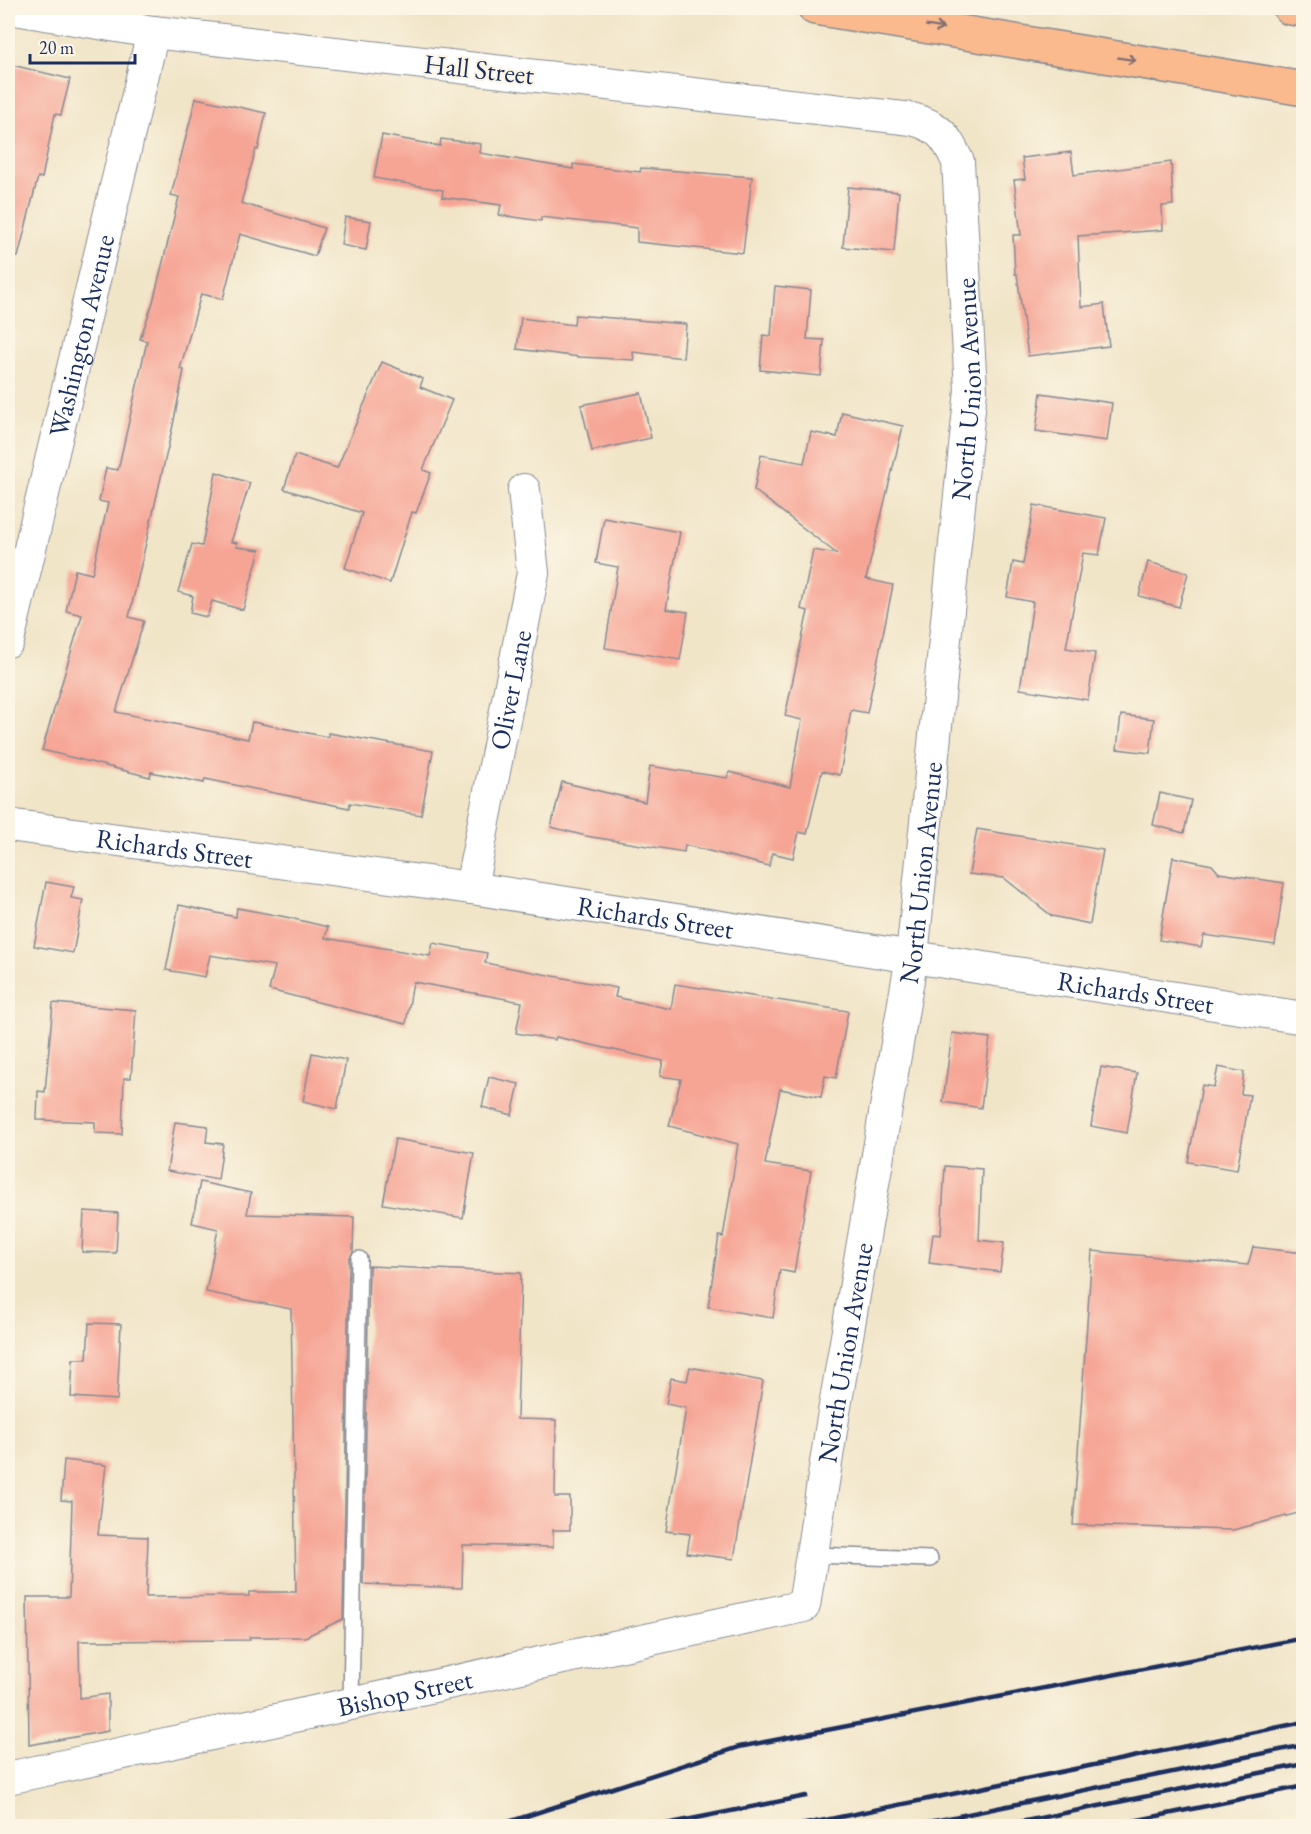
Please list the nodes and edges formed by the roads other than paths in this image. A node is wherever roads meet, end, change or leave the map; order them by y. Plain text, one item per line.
1 (9, 8) edge
2 (815, 8) edge
3 (1290, 8) edge
4 (1304, 10) edge
5 (153, 32) junction
6 (1304, 89) edge
7 (946, 136) joint
8 (524, 489) dead end
9 (8, 641) edge
10 (8, 825) edge
11 (471, 888) junction
12 (912, 956) junction
13 (1304, 1018) edge
14 (359, 1259) dead end
15 (812, 1555) junction
16 (930, 1559) dead end
17 (804, 1606) joint
18 (351, 1703) junction
19 (8, 1778) edge

1 - 5 street, Hall Street
2 -> 6 highway
3 - 4 highway
5 - 7 street, Hall Street
5 - 9 street, Washington Avenue
7 - 12 street, North Union Avenue
8 - 11 street, Oliver Lane
10 - 11 street, Richards Street
11 - 12 street, Richards Street
12 - 13 street, Richards Street
12 - 15 street, North Union Avenue
14 - 18 lane
15 - 16 lane
15 - 17 street, North Union Avenue
17 - 18 street, Bishop Street
18 - 19 street, Bishop Street

